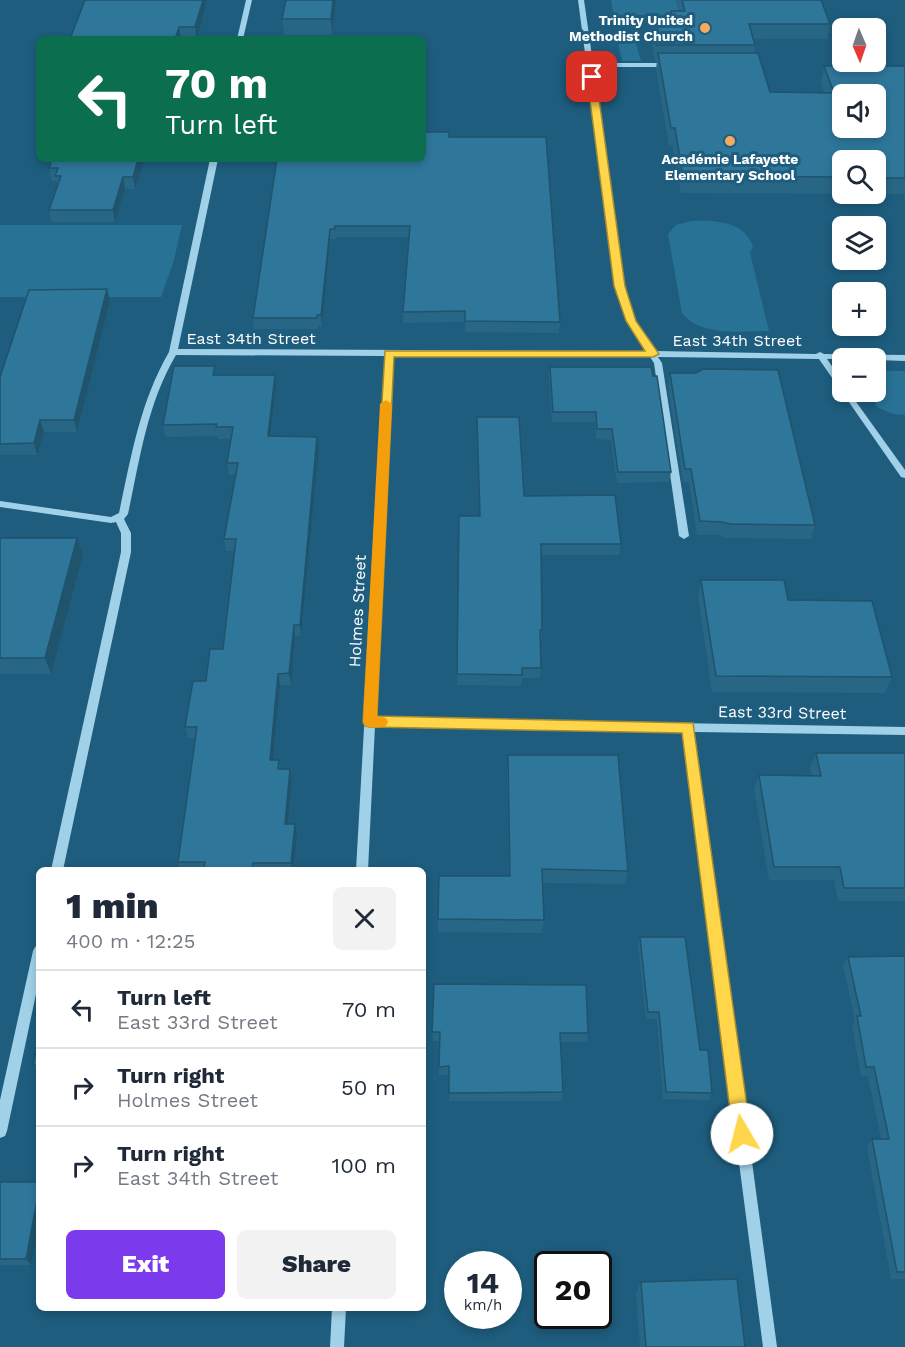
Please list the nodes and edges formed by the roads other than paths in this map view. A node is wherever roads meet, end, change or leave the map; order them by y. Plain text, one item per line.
1 (249, 0) edge
2 (581, 0) edge
3 (241, 36) edge
4 (590, 64) junction
5 (674, 64) edge
6 (213, 162) edge
7 (173, 352) junction
8 (389, 353) junction
9 (653, 354) junction
10 (820, 356) junction
11 (905, 358) edge
12 (832, 373) edge
13 (853, 402) edge
14 (904, 474) edge
15 (905, 486) edge
16 (0, 504) edge
17 (119, 518) junction
18 (684, 536) dead end
19 (370, 722) junction
20 (688, 727) junction
21 (905, 731) edge
22 (58, 867) edge
23 (362, 867) edge
24 (36, 965) edge
25 (0, 1131) edge
26 (339, 1311) edge
27 (338, 1347) edge
28 (770, 1347) edge

1 - 3 street
2 - 4 street
4 - 5 street
4 - 9 street
6 - 7 street
7 - 8 street, East 34th Street
7 - 17 street
8 - 9 street, East 34th Street
8 - 19 street, Holmes Street
9 - 10 street, East 34th Street
9 - 18 street
10 - 11 street, East 34th Street
10 - 12 street
13 - 14 street
14 - 15 street
16 - 17 street
17 - 22 street
19 - 20 street, East 33rd Street
19 - 23 street, Holmes Street
20 - 21 street, East 33rd Street
20 - 28 street
24 - 25 street
26 - 27 street

